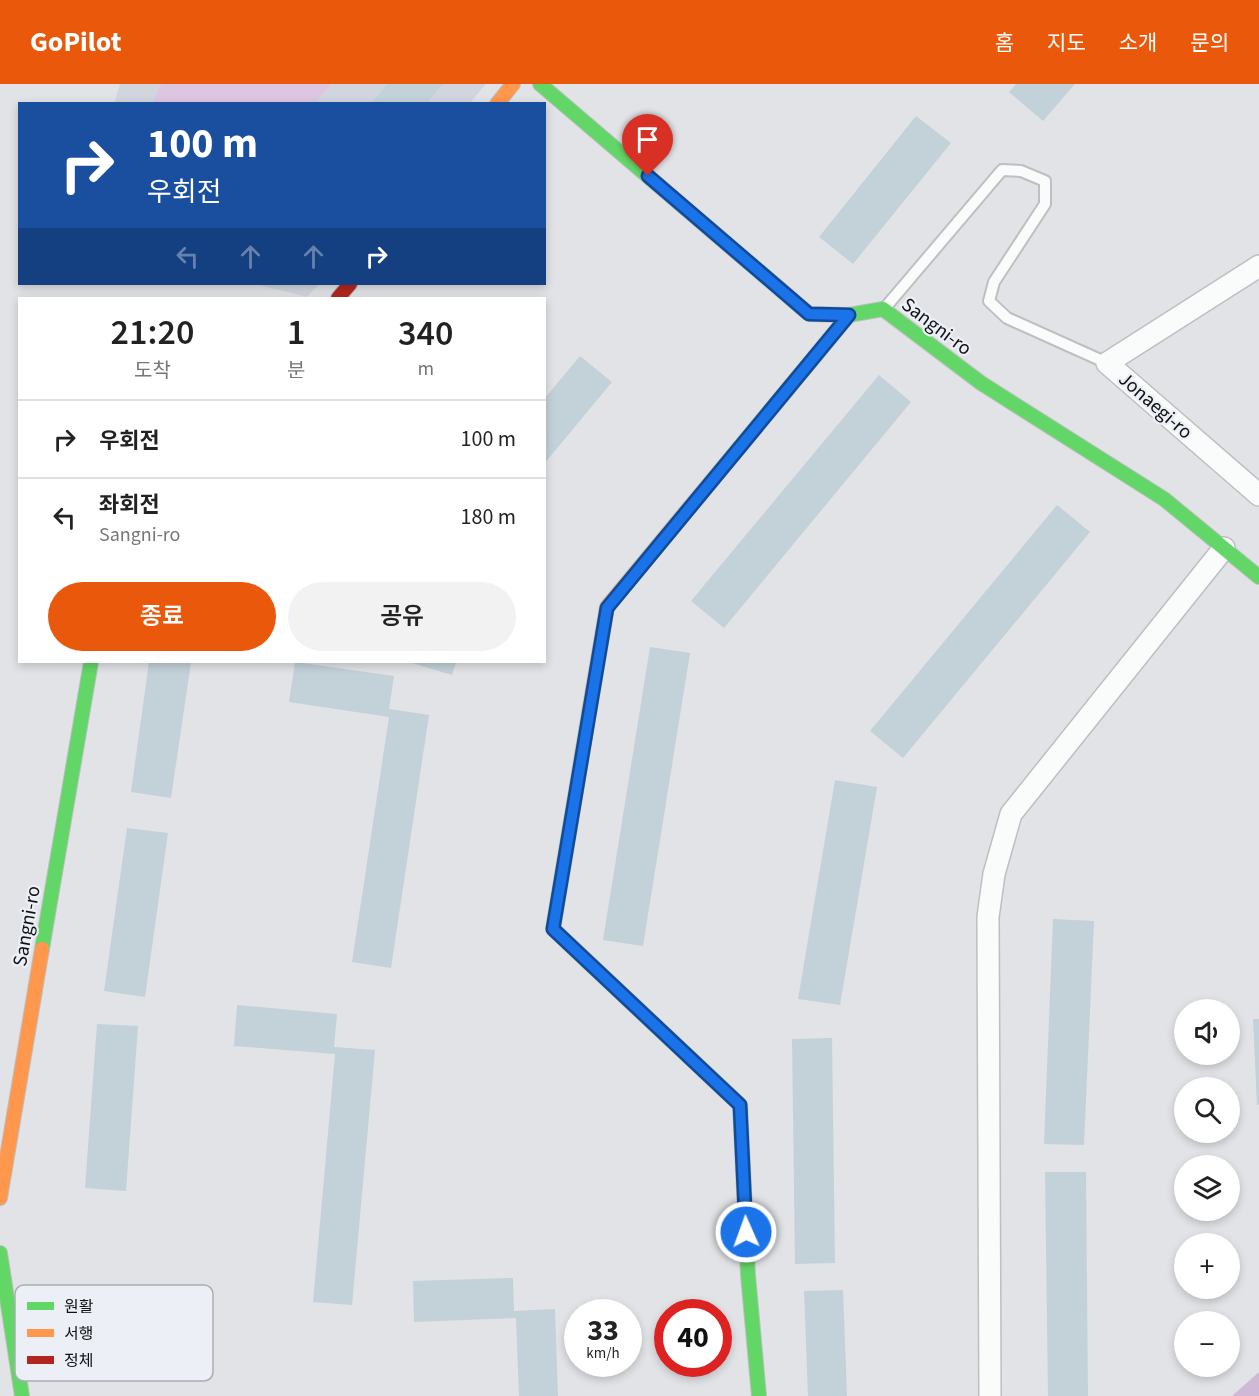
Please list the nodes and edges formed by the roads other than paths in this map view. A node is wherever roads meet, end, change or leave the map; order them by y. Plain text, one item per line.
1 (513, 84) edge
2 (540, 84) edge
3 (499, 102) edge
4 (1259, 266) edge
5 (349, 285) edge
6 (339, 297) edge
7 (883, 309) junction
8 (849, 315) junction
9 (1107, 363) junction
10 (1259, 495) edge
11 (1224, 548) junction
12 (1259, 577) edge
13 (91, 663) edge
14 (0, 1198) edge
15 (0, 1253) edge
16 (15, 1350) edge
17 (20, 1381) edge
18 (22, 1396) edge
19 (759, 1396) edge
20 (990, 1396) edge

1 - 3 street
2 - 8 street, Sangni-ro
4 - 9 street, Jonaegi-ro
5 - 6 street
7 - 8 street, Sangni-ro
7 - 9 lane
7 - 11 street, Sangni-ro
8 - 19 street
9 - 10 street, Jonaegi-ro
11 - 12 street, Sangni-ro
11 - 20 street
13 - 14 street, Sangni-ro
15 - 16 street
17 - 18 street

